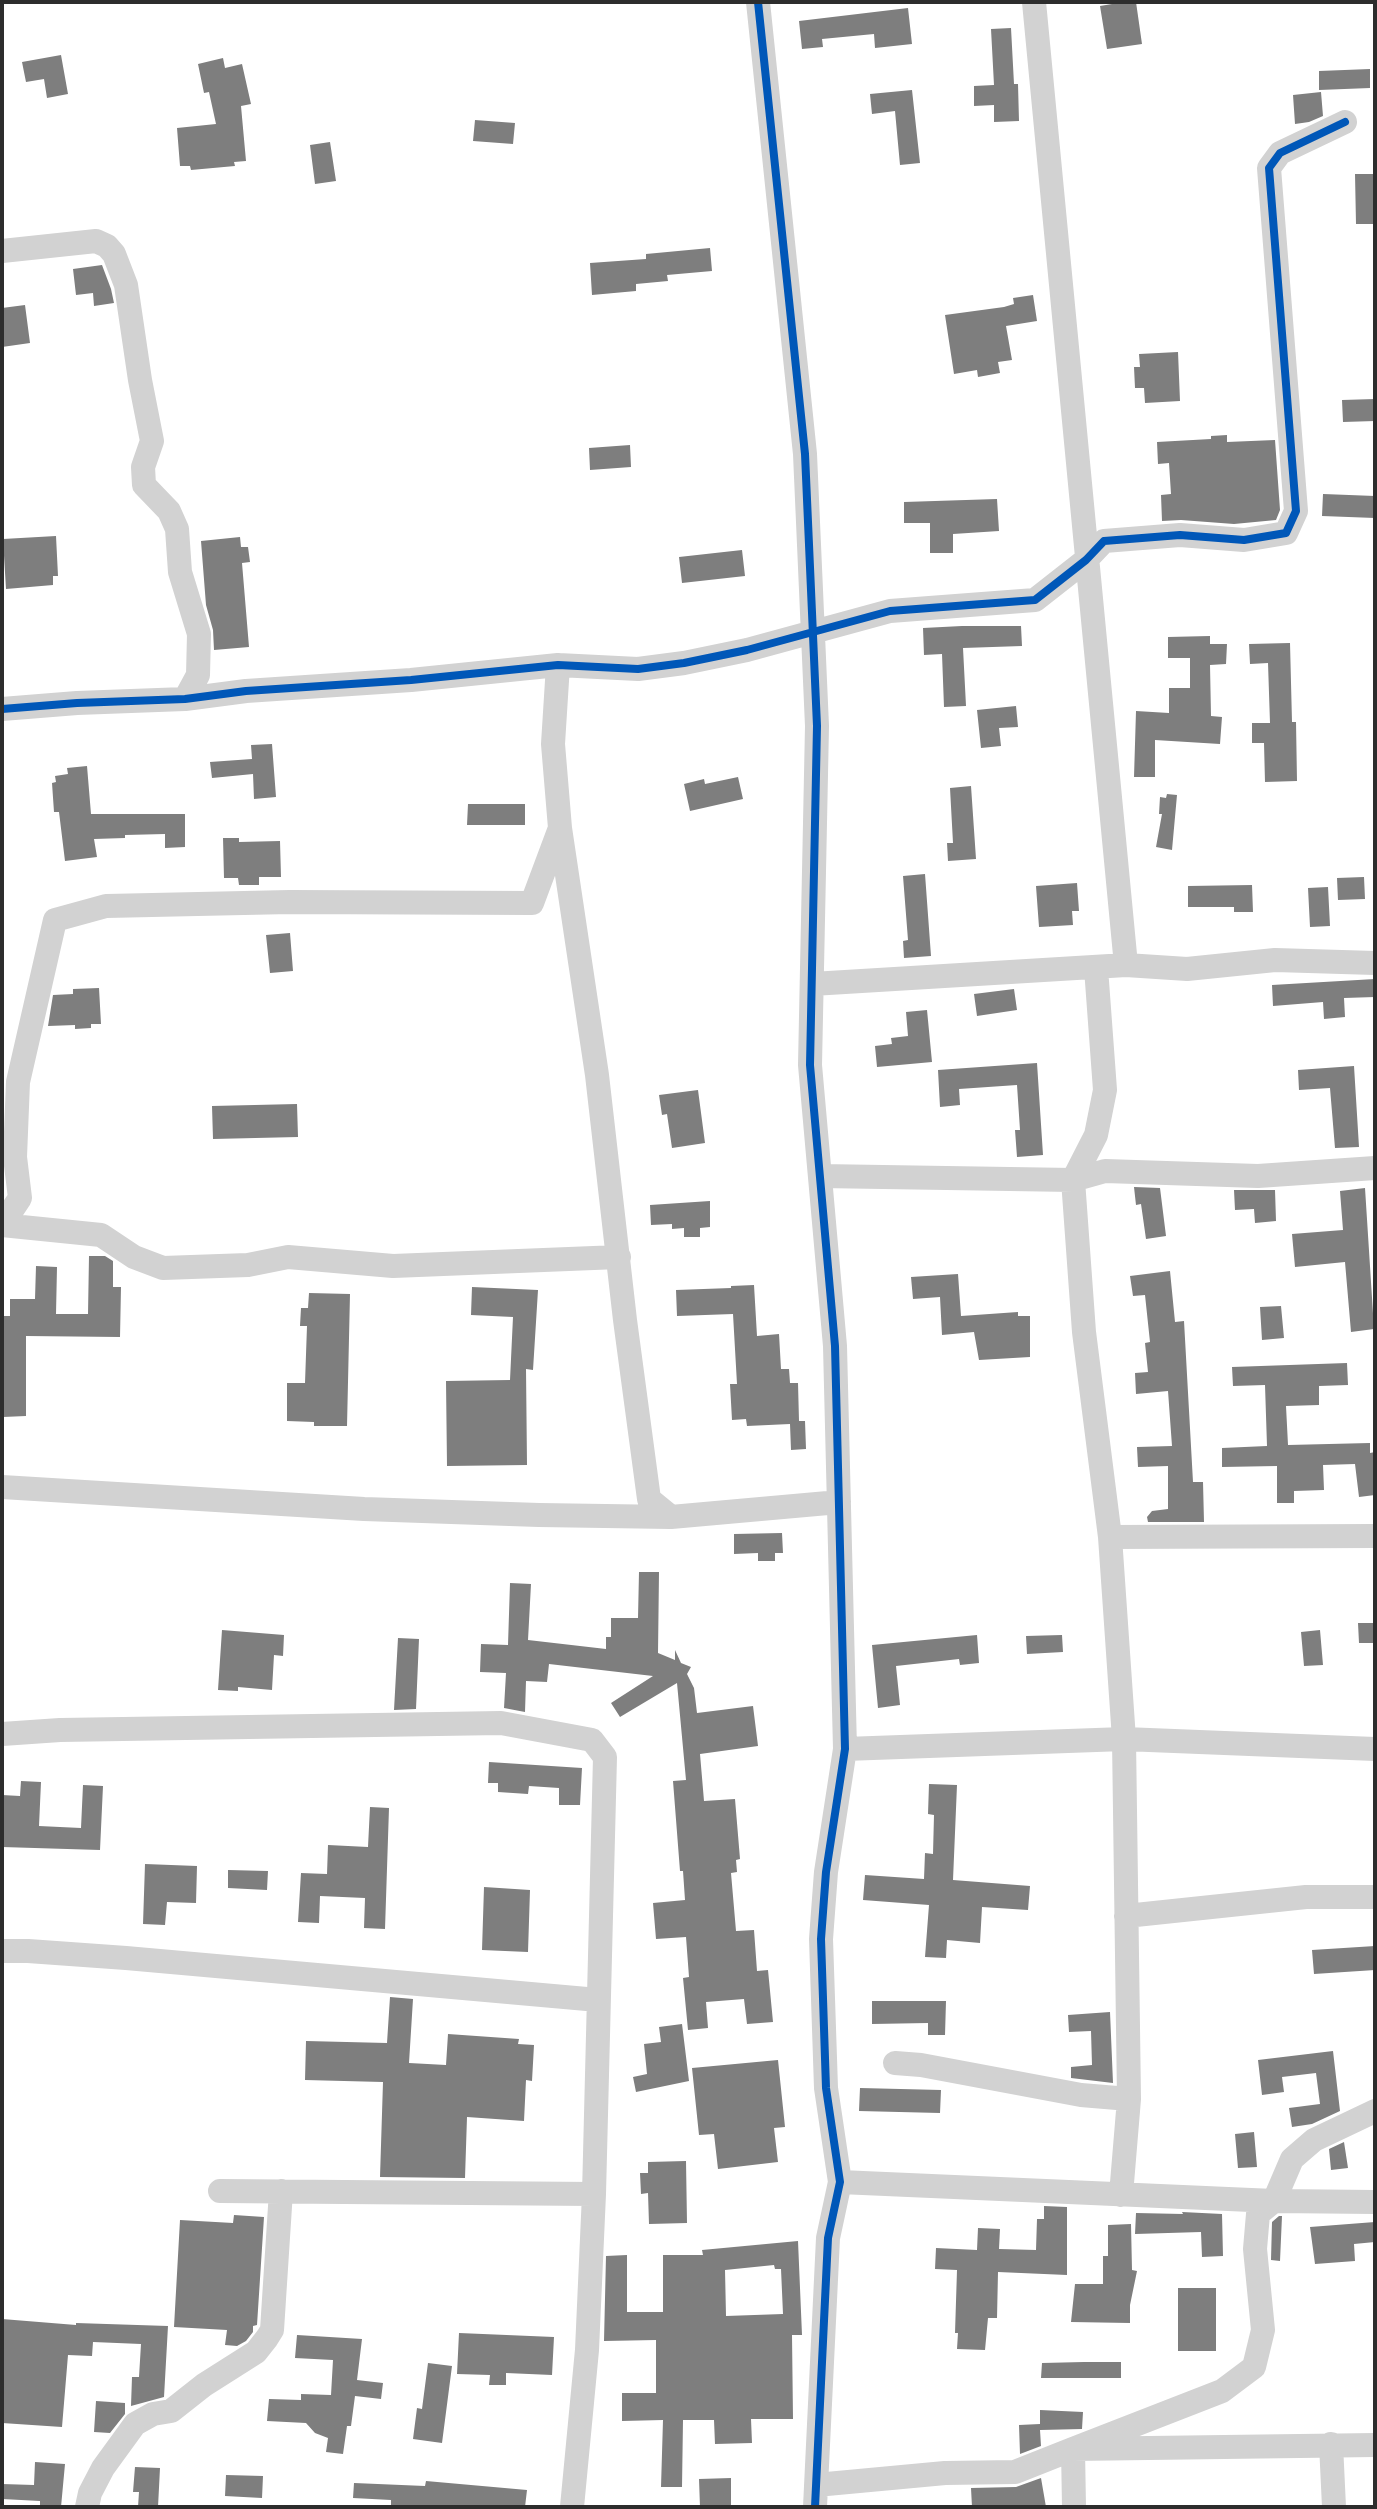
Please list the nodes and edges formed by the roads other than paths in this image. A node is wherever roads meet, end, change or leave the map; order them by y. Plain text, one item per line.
1 (758, 2) edge
2 (1034, 2) edge
3 (1345, 122) dead end
4 (2, 251) edge
5 (1086, 560) junction
6 (813, 632) junction
7 (558, 665) junction
8 (185, 699) junction
9 (2, 709) edge
10 (560, 828) junction
11 (1375, 963) edge
12 (1126, 965) junction
13 (1096, 968) junction
14 (812, 984) junction
15 (1375, 1168) edge
16 (820, 1176) junction
17 (1073, 1180) junction
18 (619, 1257) junction
19 (2, 1487) edge
20 (839, 1502) junction
21 (671, 1517) junction
22 (1375, 1536) edge
23 (1110, 1537) junction
24 (2, 1734) edge
25 (1124, 1739) junction
26 (845, 1749) junction
27 (1375, 1749) edge
28 (1375, 1897) edge
29 (1126, 1916) junction
30 (2, 1951) edge
31 (598, 2000) junction
32 (895, 2063) dead end
33 (1129, 2099) junction
34 (1375, 2111) edge
35 (840, 2182) junction
36 (220, 2191) dead end
37 (281, 2191) junction
38 (594, 2194) junction
39 (1121, 2195) junction
40 (1274, 2201) junction
41 (1375, 2202) edge
42 (1331, 2444) junction
43 (1375, 2445) edge
44 (1073, 2449) junction
45 (816, 2496) edge
46 (87, 2507) edge
47 (572, 2507) edge
48 (1074, 2507) edge
49 (1334, 2507) edge

1 - 6 street
2 - 5 street
3 - 5 street
4 - 8 street
5 - 6 street
5 - 12 street
6 - 7 street
6 - 14 street
7 - 8 street
7 - 10 street
8 - 9 street
10 - 18 street
10 - 18 street
11 - 12 street
12 - 13 street
13 - 14 street
13 - 17 street
14 - 16 street
15 - 17 street
16 - 17 street
16 - 20 street
17 - 23 street
18 - 21 street
19 - 21 street
20 - 21 street
20 - 26 street
22 - 23 street
23 - 25 street
24 - 31 street
25 - 26 street
25 - 27 street
25 - 29 street
26 - 35 street
28 - 29 street
29 - 33 street
30 - 31 street
31 - 38 street
32 - 33 street
33 - 39 street
34 - 40 street
35 - 39 street
35 - 45 street
36 - 37 street
37 - 38 street
37 - 46 street
38 - 47 street
39 - 40 street
40 - 41 street
40 - 44 street
42 - 43 street
42 - 44 street
42 - 49 street
44 - 45 street
44 - 48 street

